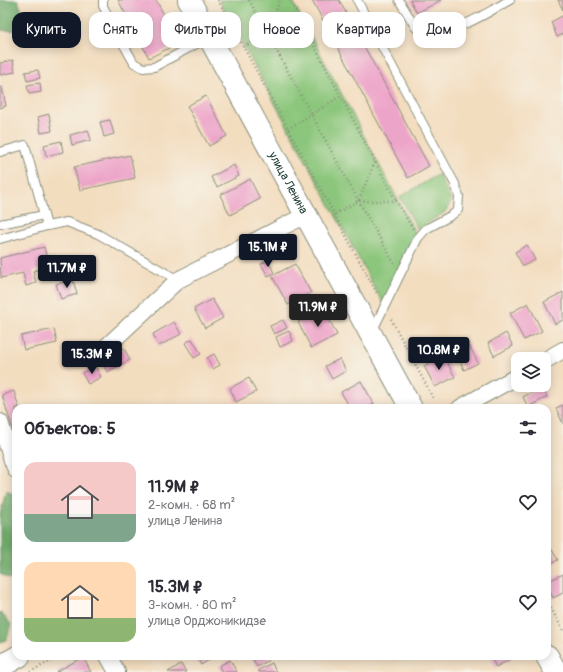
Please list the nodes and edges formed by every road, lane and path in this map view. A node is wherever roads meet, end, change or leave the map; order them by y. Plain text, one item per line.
1 (103, 0) edge
2 (189, 0) edge
3 (218, 0) edge
4 (249, 0) edge
5 (280, 0) edge
6 (290, 0) edge
7 (357, 0) edge
8 (399, 0) edge
9 (510, 0) edge
10 (195, 12) edge
11 (256, 12) edge
12 (275, 12) edge
13 (296, 12) edge
14 (249, 44) edge
15 (314, 46) edge
16 (244, 47) junction
17 (189, 48) edge
18 (215, 48) edge
19 (275, 48) edge
20 (341, 96) junction
21 (311, 114) junction
22 (288, 129) junction
23 (0, 152) edge
24 (375, 161) junction
25 (358, 201) junction
26 (396, 201) junction
27 (335, 214) junction
28 (44, 215) junction
29 (306, 215) junction
30 (0, 224) edge
31 (47, 226) junction
32 (418, 238) junction
33 (0, 239) edge
34 (401, 274) junction
35 (178, 280) junction
36 (385, 307) junction
37 (371, 335) junction
38 (107, 346) dead end
39 (563, 350) edge
40 (551, 357) edge
41 (511, 380) edge
42 (433, 398) dead end
43 (409, 404) edge
44 (467, 404) edge
45 (0, 422) edge
46 (12, 460) edge
47 (551, 608) edge
48 (563, 630) edge
49 (12, 660) edge
50 (52, 660) edge
51 (110, 660) edge
52 (549, 660) edge
53 (0, 667) edge
54 (30, 672) edge
55 (117, 672) edge
56 (556, 672) edge

1 - 17 lane
2 - 10 street, улица Ленина
3 - 16 path
4 - 11 path
5 - 12 path
6 - 13 path
7 - 32 lane
8 - 9 lane
14 - 16 path
15 - 20 path
16 - 22 path
18 - 29 street, улица Ленина
19 - 21 path
20 - 21 path
20 - 24 path
21 - 22 path
21 - 25 path
22 - 27 path
23 - 28 lane
24 - 25 path
24 - 26 path
25 - 26 path
25 - 27 path
25 - 34 path
26 - 32 path
27 - 36 path
28 - 30 lane
28 - 31 lane
29 - 35 street
29 - 37 street, улица Ленина
31 - 33 lane
31 - 35 lane
32 - 34 lane
34 - 36 lane
35 - 38 street
36 - 37 lane
36 - 42 path
37 - 43 street, улица Ленина
39 - 40 street
41 - 44 street
45 - 46 street
47 - 48 path
49 - 53 street
50 - 54 path
51 - 55 street
52 - 56 street

